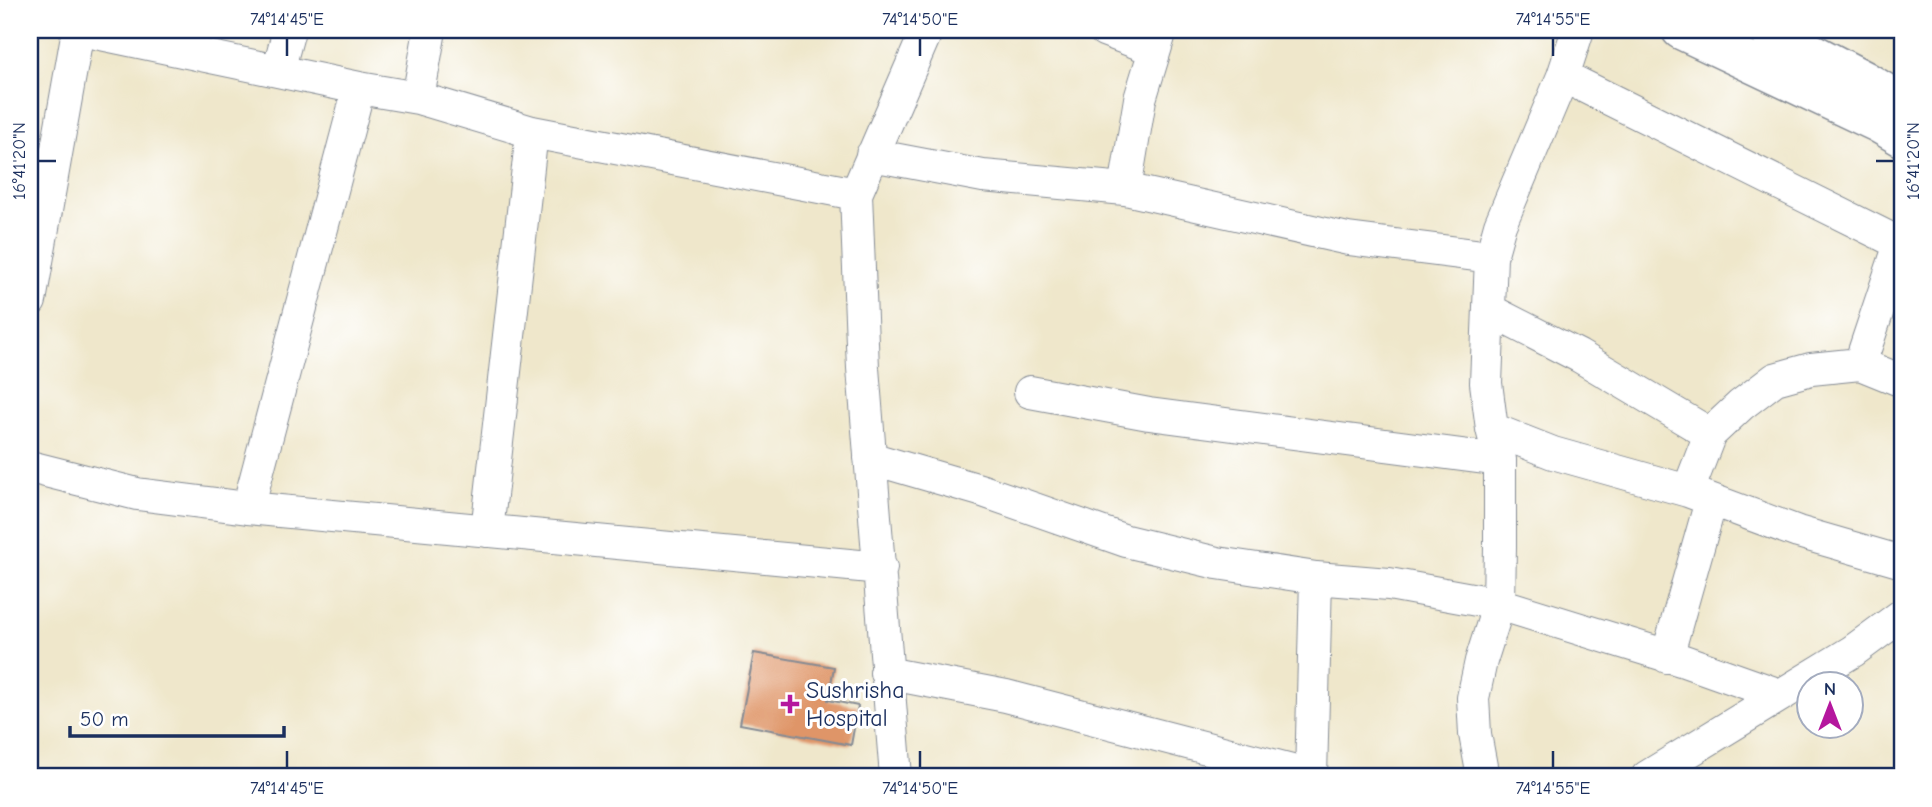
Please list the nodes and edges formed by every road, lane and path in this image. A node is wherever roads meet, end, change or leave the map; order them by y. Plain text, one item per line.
1 (80, 30) edge
2 (289, 30) edge
3 (430, 30) edge
4 (927, 30) edge
5 (1104, 30) edge
6 (1578, 30) edge
7 (1681, 30) edge
8 (1768, 30) edge
9 (1158, 39) edge
10 (278, 71) junction
11 (1563, 76) junction
12 (359, 89) junction
13 (418, 98) junction
14 (1902, 103) edge
15 (532, 132) junction
16 (1902, 137) edge
17 (872, 155) junction
18 (1125, 189) junction
19 (856, 194) junction
20 (1901, 240) edge
21 (1491, 257) junction
22 (30, 301) edge
23 (1489, 310) junction
24 (1860, 364) junction
25 (1902, 382) edge
26 (1030, 392) dead end
27 (1492, 429) junction
28 (1710, 434) junction
29 (870, 458) junction
30 (1500, 460) junction
31 (30, 467) edge
32 (1700, 496) junction
33 (248, 508) junction
34 (486, 531) junction
35 (1902, 562) edge
36 (881, 568) junction
37 (1316, 578) junction
38 (1499, 604) junction
39 (1902, 615) edge
40 (1667, 657) junction
41 (886, 673) junction
42 (1780, 695) junction
43 (1311, 776) edge
44 (896, 777) edge
45 (1483, 777) edge
46 (1647, 777) edge

1 - 10 street
1 - 22 street
2 - 10 street
3 - 13 street
4 - 17 street
5 - 9 street
6 - 11 street
7 - 16 main road
8 - 14 main road
9 - 18 street
10 - 12 street
11 - 20 street
11 - 21 street
12 - 13 street
12 - 33 street
13 - 15 street
15 - 19 street
15 - 34 street
17 - 18 street
17 - 19 street
18 - 21 street
19 - 29 street
20 - 24 street
21 - 23 street
23 - 27 street
23 - 28 street
24 - 25 street
24 - 28 street
26 - 30 street
27 - 30 street
27 - 32 street
28 - 32 street
29 - 36 street
29 - 37 street
30 - 38 street
31 - 33 street
32 - 35 street
32 - 40 street
33 - 34 street
34 - 36 street
36 - 41 street
37 - 38 street
37 - 43 street
38 - 40 street
38 - 45 street
39 - 42 street
40 - 42 street
41 - 43 street
41 - 44 street
42 - 46 street

